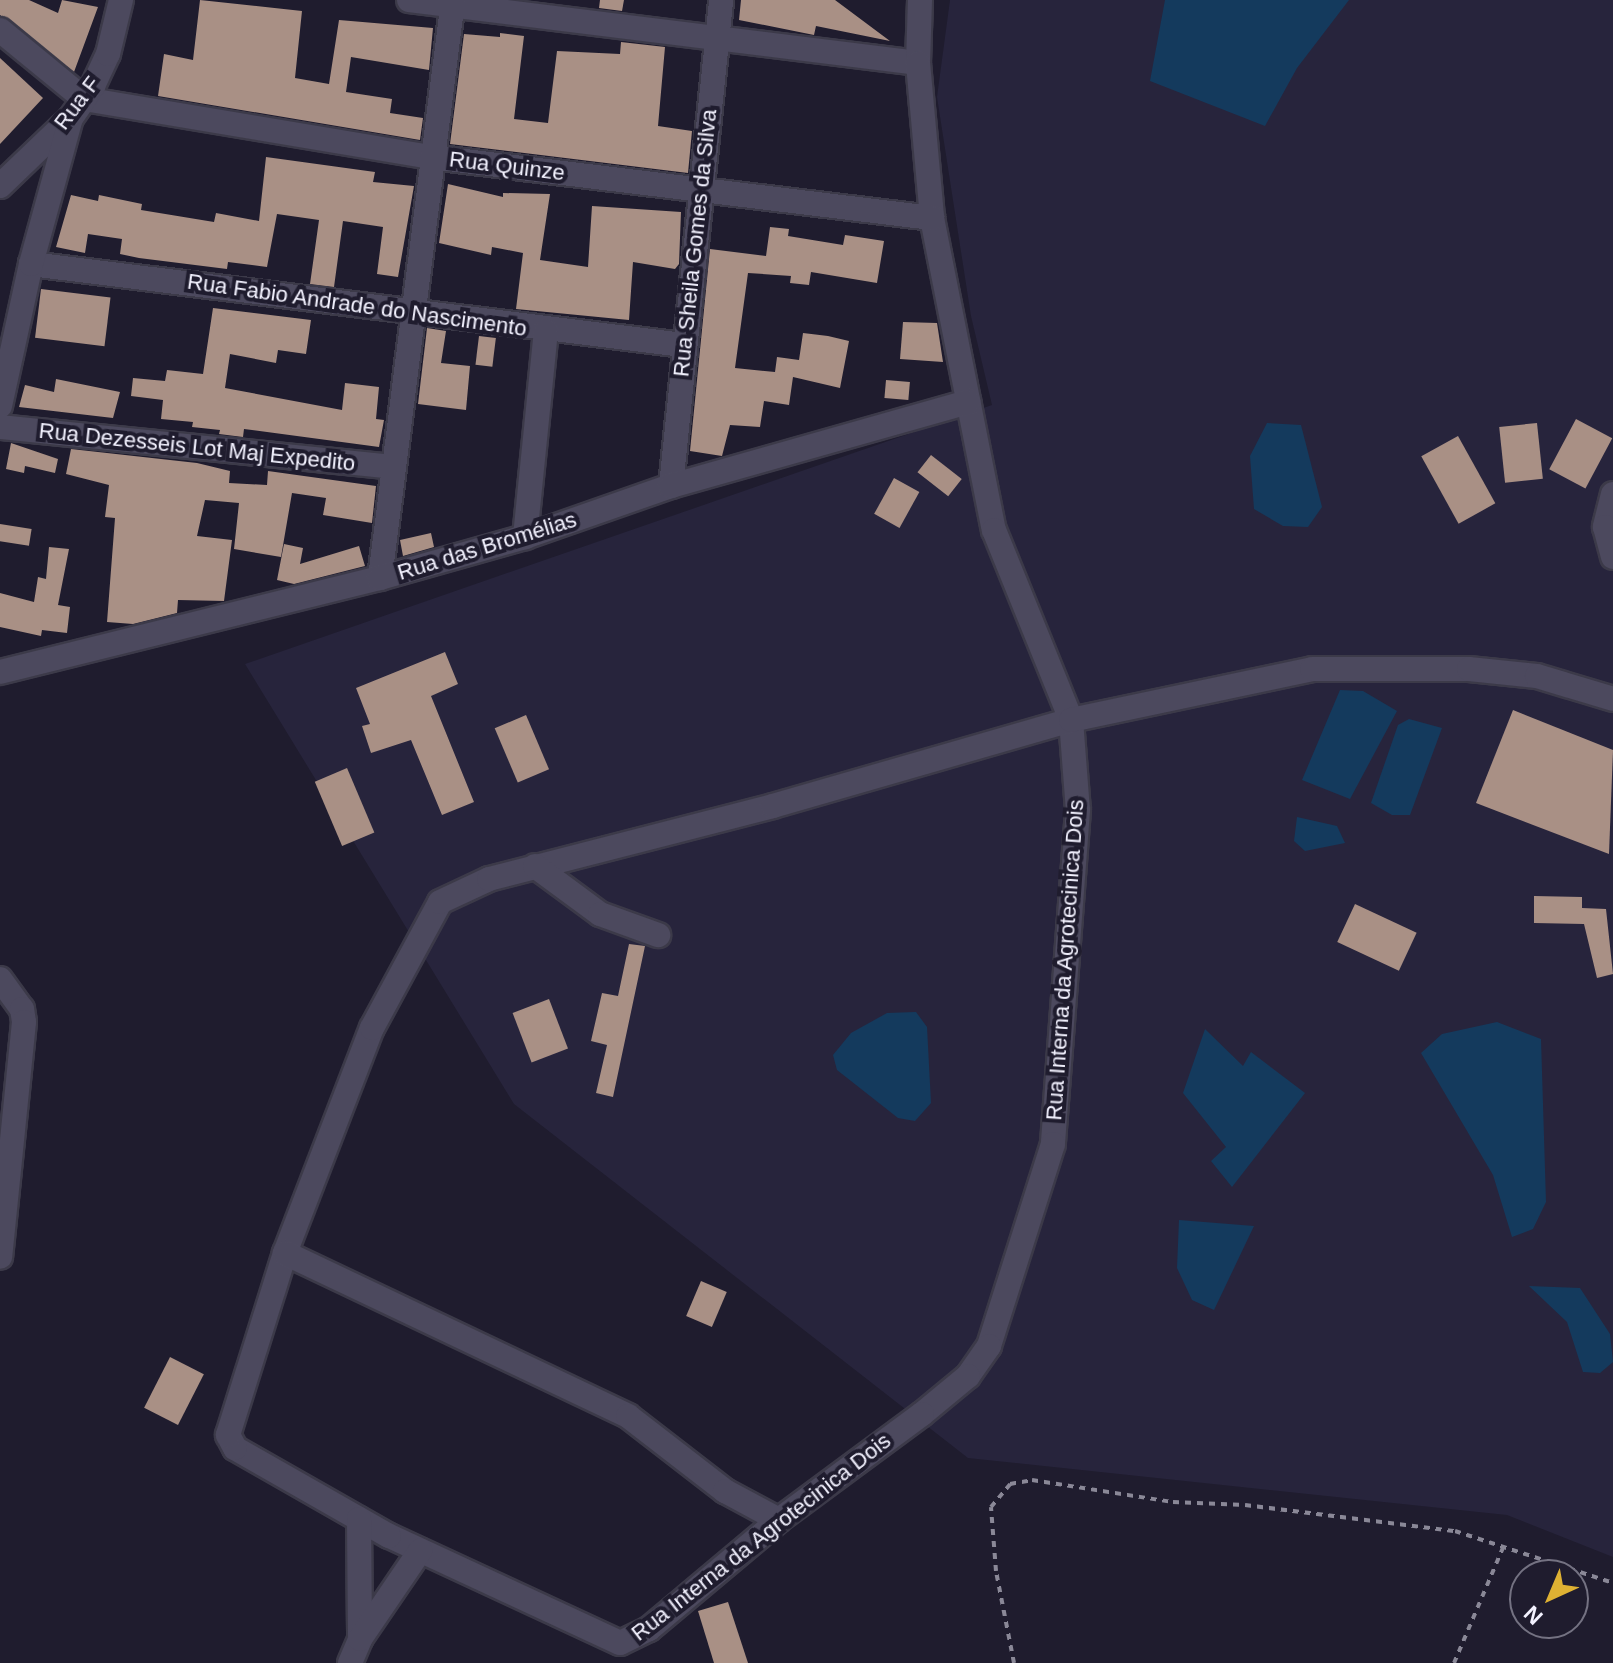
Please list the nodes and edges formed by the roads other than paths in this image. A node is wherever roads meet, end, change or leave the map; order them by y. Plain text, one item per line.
1 (121, 0) edge
2 (409, 0) edge
3 (721, 0) edge
4 (920, 0) edge
5 (452, 2) edge
6 (0, 30) edge
7 (717, 34) junction
8 (918, 63) junction
9 (78, 108) junction
10 (432, 157) junction
11 (0, 186) edge
12 (702, 190) junction
13 (932, 218) junction
14 (31, 264) junction
15 (412, 309) junction
16 (546, 331) junction
17 (683, 345) junction
18 (968, 402) junction
19 (0, 406) edge
20 (0, 427) edge
21 (393, 467) junction
22 (671, 486) junction
23 (1613, 494) edge
24 (525, 537) junction
25 (1613, 557) edge
26 (380, 578) junction
27 (0, 672) edge
28 (1613, 699) edge
29 (1071, 720) junction
30 (535, 866) junction
31 (658, 935) dead end
32 (0, 979) edge
33 (12, 1022) edge
34 (5, 1168) edge
35 (285, 1253) junction
36 (0, 1257) edge
37 (359, 1519) junction
38 (779, 1520) junction
39 (420, 1551) junction
40 (360, 1639) junction
41 (350, 1663) edge

1 - 9 street, Rua F
2 - 5 street
3 - 7 street, Rua Sheila Gomes da Silva
4 - 8 street, Rua Interna da Agrotecinica Dois
5 - 7 street
5 - 10 street
6 - 9 street
7 - 8 street
7 - 12 street, Rua Sheila Gomes da Silva
8 - 13 street, Rua Interna da Agrotecinica Dois
9 - 10 street, Rua Quinze
9 - 11 street, Rua F
9 - 14 street
10 - 12 street, Rua Quinze
10 - 15 street
12 - 13 street, Rua Quinze
12 - 17 street, Rua Sheila Gomes da Silva
13 - 18 street, Rua Interna da Agrotecinica Dois
14 - 15 street, Rua Fabio Andrade do Nascimento
14 - 19 street
15 - 16 street, Rua Fabio Andrade do Nascimento
15 - 21 street
16 - 17 street, Rua Fabio Andrade do Nascimento
16 - 24 street
17 - 22 street, Rua Sheila Gomes da Silva
18 - 22 street, Rua das Bromélias
18 - 29 street, Rua Interna da Agrotecinica Dois
20 - 21 street, Rua Dezesseis Lot Maj Expedito
21 - 26 street
22 - 24 street, Rua das Bromélias
23 - 25 street
24 - 26 street, Rua das Bromélias
26 - 27 street, Rua das Bromélias
28 - 29 street
29 - 30 street
29 - 38 street, Rua Interna da Agrotecinica Dois
30 - 31 street
30 - 35 street
32 - 33 street
33 - 34 street
34 - 36 street
35 - 37 street
35 - 38 street
37 - 39 street
37 - 40 street
38 - 39 street, Rua Interna da Agrotecinica Dois
39 - 40 street
40 - 41 street

